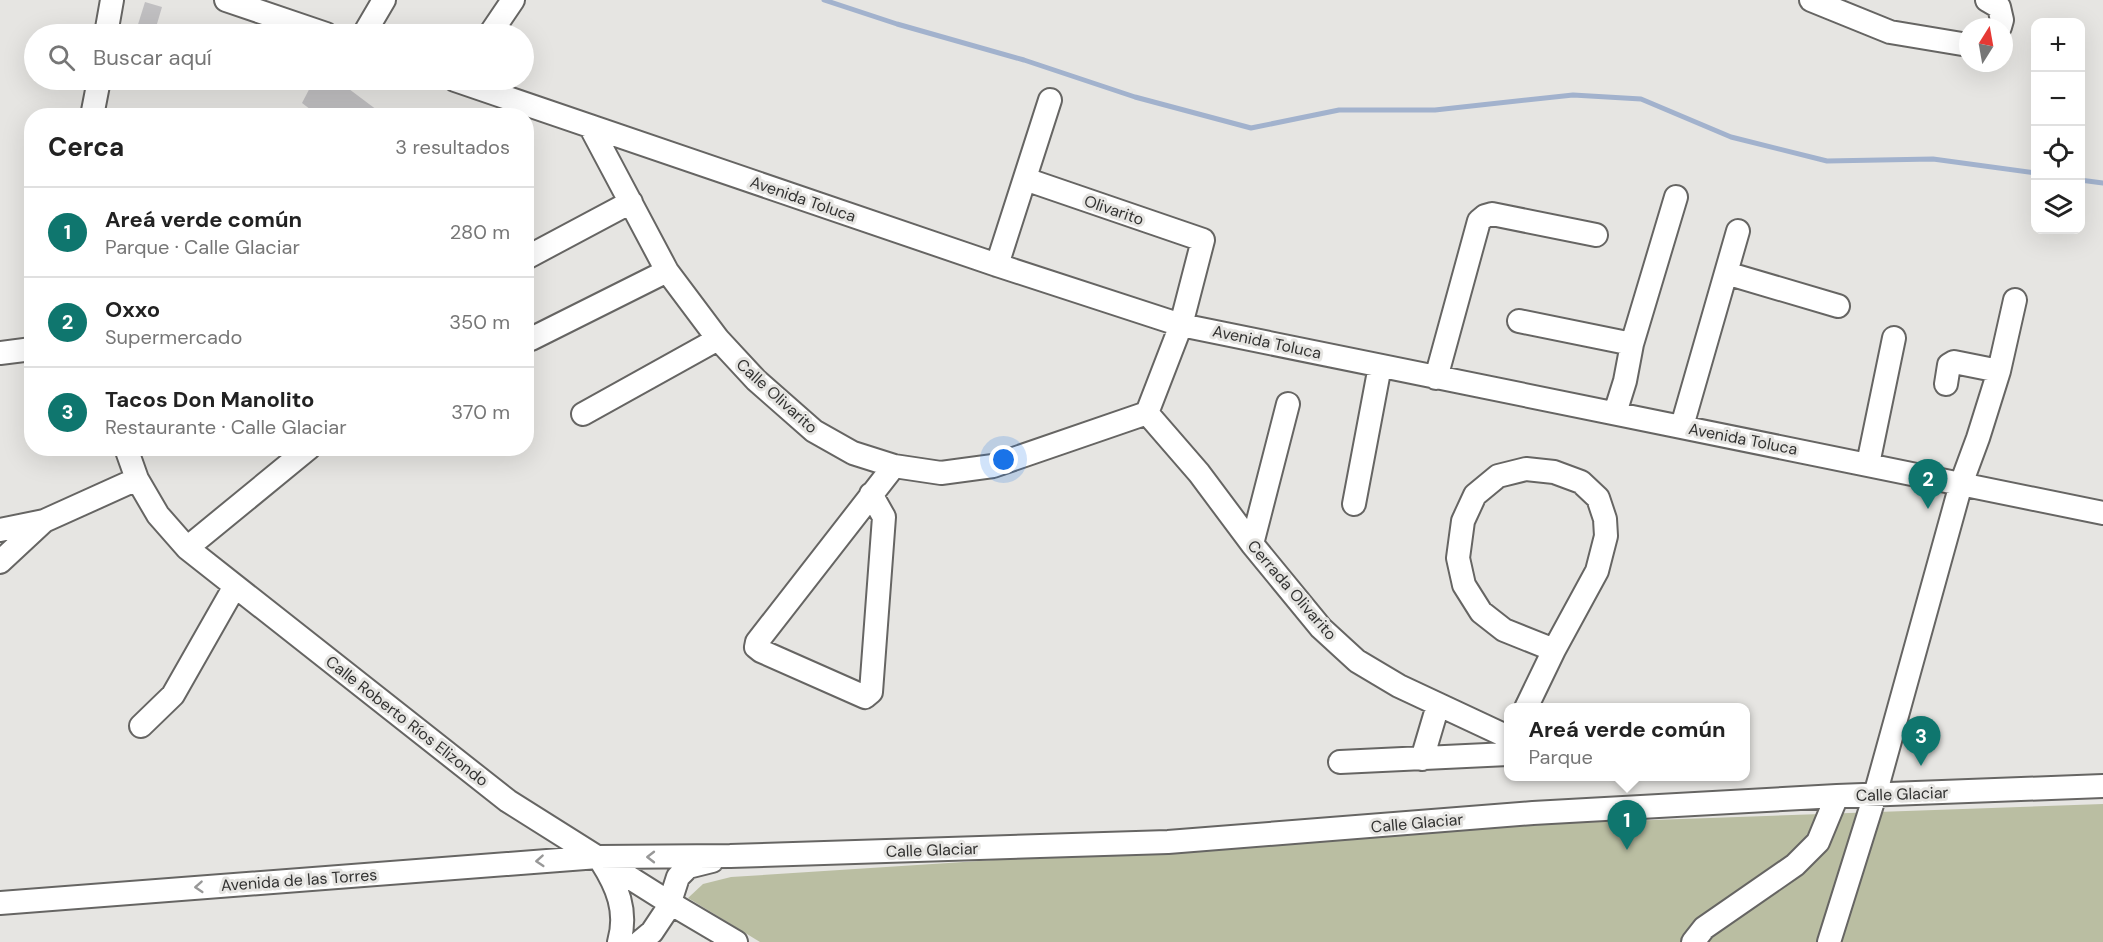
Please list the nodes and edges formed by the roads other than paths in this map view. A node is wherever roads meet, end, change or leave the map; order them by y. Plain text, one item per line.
1 (112, 0) edge
2 (384, 0) edge
3 (513, 0) edge
4 (1811, 0) edge
5 (1987, 0) edge
6 (236, 1) edge
7 (2002, 18) edge
8 (108, 24) edge
9 (299, 24) edge
10 (370, 24) edge
11 (497, 24) edge
12 (1959, 44) edge
13 (97, 90) edge
14 (484, 90) edge
15 (1050, 100) dead end
16 (94, 108) edge
17 (590, 126) junction
18 (1025, 179) junction
19 (1676, 197) dead end
20 (631, 202) junction
21 (1738, 231) dead end
22 (1596, 235) dead end
23 (534, 254) edge
24 (997, 265) junction
25 (667, 271) junction
26 (1726, 273) junction
27 (2015, 300) dead end
28 (1838, 306) dead end
29 (1519, 321) dead end
30 (1181, 325) junction
31 (534, 338) edge
32 (1894, 338) dead end
33 (718, 339) junction
34 (1632, 345) junction
35 (24, 350) edge
36 (0, 353) edge
37 (1380, 366) junction
38 (1999, 371) junction
39 (1436, 378) junction
40 (1946, 384) dead end
41 (1288, 404) dead end
42 (1147, 413) junction
43 (1615, 413) junction
44 (583, 414) dead end
45 (1682, 426) junction
46 (129, 456) edge
47 (299, 456) edge
48 (1868, 464) junction
49 (894, 466) junction
50 (137, 479) junction
51 (1961, 483) junction
52 (872, 494) junction
53 (1354, 504) dead end
54 (2103, 513) edge
55 (44, 521) junction
56 (0, 530) edge
57 (1252, 544) junction
58 (188, 548) junction
59 (0, 562) edge
60 (235, 586) junction
61 (1554, 650) junction
62 (1528, 703) edge
63 (1438, 705) junction
64 (141, 726) dead end
65 (1504, 735) edge
66 (1504, 754) edge
67 (1422, 759) junction
68 (1340, 762) dead end
69 (2103, 786) edge
70 (1875, 795) junction
71 (1837, 796) junction
72 (730, 856) junction
73 (598, 857) junction
74 (0, 903) edge
75 (670, 903) junction
76 (619, 942) edge
77 (640, 942) edge
78 (736, 942) edge
79 (1693, 942) edge
80 (1829, 942) edge

1 - 8 street
2 - 10 street
3 - 11 street
4 - 12 street
5 - 7 street
6 - 9 street
13 - 16 street
14 - 17 street, Avenida Toluca
15 - 18 street
17 - 20 street, Calle Olivarito
17 - 24 street, Avenida Toluca
18 - 24 street
18 - 30 street, Olivarito
19 - 34 street
20 - 23 street
20 - 25 street, Calle Olivarito
21 - 26 street
22 - 39 street
24 - 30 street, Avenida Toluca
25 - 31 street
25 - 33 street, Calle Olivarito
26 - 28 street
26 - 45 street
27 - 38 street
29 - 34 street
30 - 37 street, Avenida Toluca
30 - 42 street
32 - 48 street
33 - 44 street
33 - 49 street, Calle Olivarito
34 - 43 street
35 - 36 street
37 - 39 street, Avenida Toluca
37 - 53 street
38 - 40 street
38 - 51 street
39 - 43 street, Avenida Toluca
41 - 57 street
42 - 49 street, Calle Olivarito
42 - 57 street, Cerrada Olivarito
43 - 45 street, Avenida Toluca
45 - 48 street, Avenida Toluca
46 - 50 street, Calle Roberto Ríos Elizondo
47 - 58 street
48 - 51 street, Avenida Toluca
49 - 52 street
50 - 55 street
50 - 58 street, Calle Roberto Ríos Elizondo
51 - 54 street, Avenida Toluca
51 - 70 street
52 - 52 street
55 - 56 street
55 - 59 street
57 - 63 street, Cerrada Olivarito
58 - 60 street, Calle Roberto Ríos Elizondo
60 - 64 street
60 - 73 street, Calle Roberto Ríos Elizondo
61 - 61 street
61 - 62 street
63 - 65 street, Cerrada Olivarito
63 - 67 street
66 - 67 street
67 - 68 street
69 - 70 street, Calle Glaciar
70 - 71 street, Calle Glaciar
70 - 80 street
71 - 72 street, Calle Glaciar
71 - 79 street
72 -> 73 street, Calle Glaciar
72 - 75 street, Calle Glaciar
73 -> 74 street, Avenida de las Torres
73 - 75 street, Calle Roberto Ríos Elizondo
73 - 76 street
75 - 77 street
75 - 78 street, Calle Roberto Ríos Elizondo

